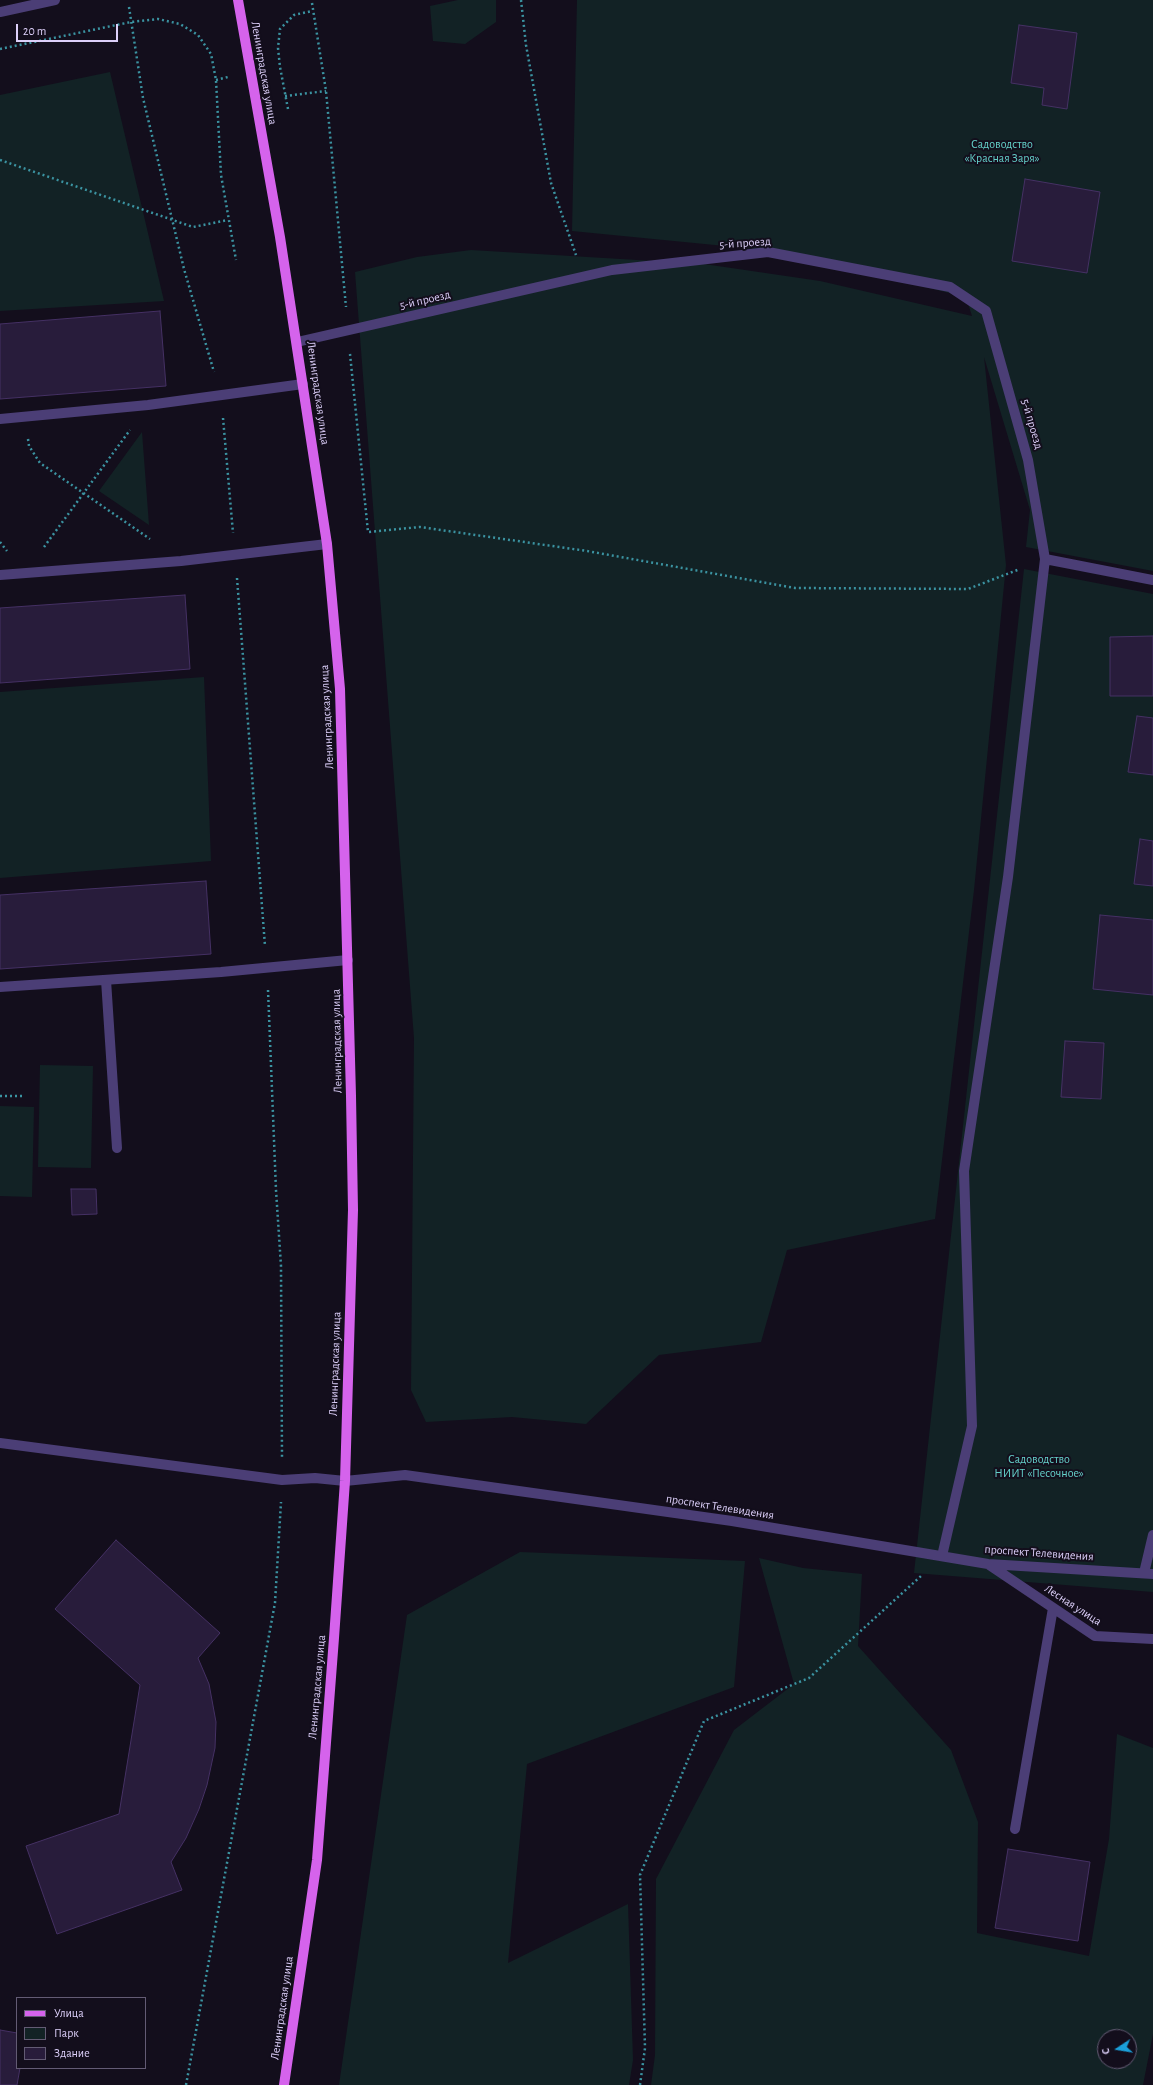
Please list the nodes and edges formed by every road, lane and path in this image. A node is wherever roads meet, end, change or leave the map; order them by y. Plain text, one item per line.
1 (55, 0) edge
2 (238, 0) edge
3 (521, 0) edge
4 (312, 3) dead end
5 (128, 7) dead end
6 (312, 11) junction
7 (0, 12) edge
8 (131, 22) junction
9 (0, 49) edge
10 (280, 67) junction
11 (272, 68) dead end
12 (231, 77) dead end
13 (216, 80) junction
14 (326, 90) junction
15 (285, 96) junction
16 (288, 109) dead end
17 (0, 160) edge
18 (172, 219) junction
19 (228, 220) junction
20 (236, 260) dead end
21 (583, 277) junction
22 (348, 331) junction
23 (297, 342) junction
24 (303, 384) junction
25 (221, 396) junction
26 (148, 405) junction
27 (26, 416) junction
28 (0, 419) edge
29 (83, 493) junction
30 (327, 544) junction
31 (235, 554) junction
32 (1045, 559) junction
33 (181, 561) junction
34 (25, 573) junction
35 (0, 575) edge
36 (1153, 580) edge
37 (348, 960) junction
38 (267, 967) junction
39 (106, 980) junction
40 (0, 987) edge
41 (0, 1096) edge
42 (23, 1096) dead end
43 (117, 1148) dead end
44 (0, 1443) edge
45 (282, 1480) junction
46 (345, 1481) junction
47 (1153, 1536) edge
48 (942, 1556) junction
49 (988, 1564) junction
50 (1149, 1574) edge
51 (1053, 1608) junction
52 (1153, 1639) edge
53 (1015, 1829) dead end
54 (186, 2085) edge
55 (284, 2085) edge
56 (640, 2085) edge

1 - 7 street
2 - 23 main road, Ленинградская улица
3 - 21 path
4 - 6 path
5 - 8 path
6 - 10 path
6 - 14 path
8 - 9 path
8 - 13 path
8 - 18 path
10 - 11 path
10 - 15 path
12 - 13 path
13 - 19 path
14 - 15 path
14 - 22 path
15 - 16 path
17 - 18 path
18 - 19 path
18 - 25 path
19 - 20 path
21 - 22 street, 5-й проезд
21 - 32 street, 5-й проезд
22 - 23 street, 5-й проезд
22 - 32 path
23 - 24 main road, Ленинградская улица
24 - 25 street
24 - 30 main road, Ленинградская улица
25 - 26 street
25 - 31 path
26 - 27 street
26 - 29 path
27 - 28 street
27 - 29 path
29 - 33 path
29 - 34 path
30 - 31 street
30 - 37 main road, Ленинградская улица
31 - 33 street
31 - 38 path
32 - 36 street
32 - 48 street, 5-й проезд
33 - 34 street
34 - 35 street
37 - 38 street
37 - 46 main road, Ленинградская улица
38 - 39 street
38 - 45 path
39 - 40 street
39 - 43 street
41 - 42 path
44 - 45 street, проспект Телевидения
45 - 46 street, проспект Телевидения
45 - 54 path
46 - 48 street, проспект Телевидения
46 - 55 main road, Ленинградская улица
47 - 50 street
48 - 49 street, проспект Телевидения
48 - 56 path
49 - 50 street, проспект Телевидения
49 - 51 street, Лесная улица
51 - 52 street, Лесная улица
51 - 53 street

